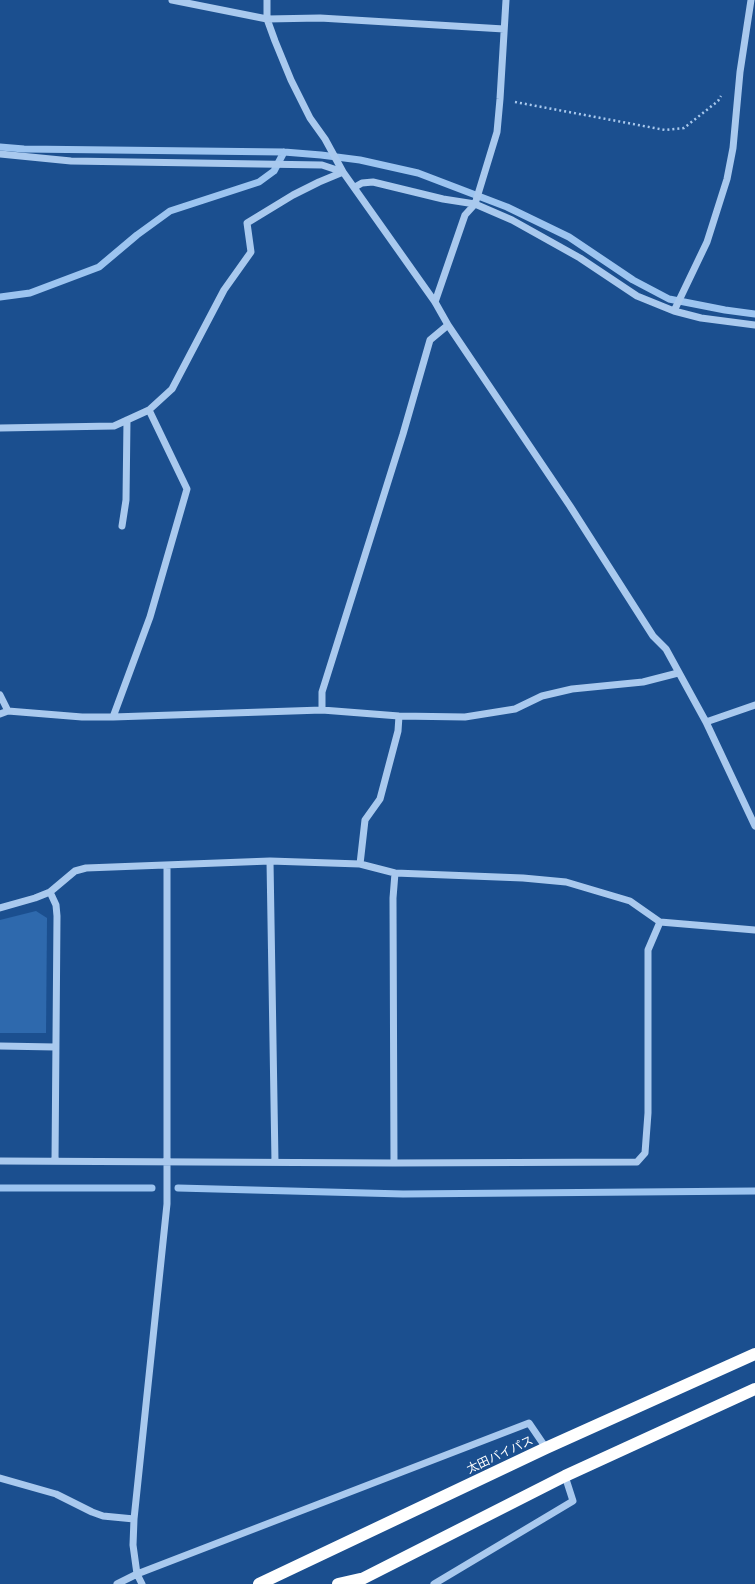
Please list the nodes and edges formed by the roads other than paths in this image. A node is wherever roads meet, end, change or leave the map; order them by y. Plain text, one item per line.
1 (172, 0) edge
2 (267, 0) edge
3 (506, 0) edge
4 (751, 0) edge
5 (267, 19) junction
6 (504, 29) junction
7 (0, 154) edge
8 (343, 172) junction
9 (355, 188) junction
10 (475, 204) junction
11 (435, 302) junction
12 (674, 311) junction
13 (448, 325) junction
14 (755, 325) edge
15 (149, 410) junction
16 (127, 420) junction
17 (0, 428) edge
18 (122, 526) dead end
19 (678, 673) junction
20 (0, 695) edge
21 (755, 705) edge
22 (322, 710) junction
23 (8, 711) junction
24 (0, 714) edge
25 (399, 716) junction
26 (114, 717) junction
27 (706, 722) junction
28 (755, 826) edge
29 (270, 861) junction
30 (360, 864) junction
31 (167, 866) junction
32 (395, 873) junction
33 (50, 892) junction
34 (0, 908) edge
35 (660, 922) junction
36 (755, 930) edge
37 (0, 1046) edge
38 (55, 1047) junction
39 (0, 1161) edge
40 (55, 1161) junction
41 (168, 1162) junction
42 (275, 1162) junction
43 (394, 1163) junction
44 (755, 1354) edge
45 (755, 1389) edge
46 (546, 1448) junction
47 (565, 1476) junction
48 (0, 1478) edge
49 (134, 1519) junction
50 (137, 1574) junction
51 (359, 1582) edge
52 (117, 1584) edge
53 (142, 1584) edge
54 (259, 1584) edge
55 (338, 1584) edge
56 (434, 1584) edge

1 - 5 street
2 - 5 street
3 - 6 street
4 - 12 street
5 - 6 street
5 - 8 street
6 - 10 street
7 - 8 street
8 - 9 street
8 - 15 street
9 - 10 street
9 - 11 street
10 - 11 street
10 - 12 street
11 - 13 street
12 - 14 street
13 - 19 street
13 - 22 street
15 - 16 street
15 - 26 street
16 - 17 street
16 - 18 street
19 - 25 street
19 - 27 street
20 - 23 street
21 - 27 street
22 - 25 street
22 - 26 street
23 - 24 street
23 - 26 street
25 - 30 street
27 - 28 street
29 - 30 street
29 - 31 street
29 - 42 street
30 - 32 street
31 - 33 street
31 - 41 street
32 - 35 street
32 - 43 street
33 - 34 street
33 - 38 street
35 - 36 street
35 - 43 street
37 - 38 street
38 - 40 street
39 - 40 street
40 - 41 street
41 - 42 street
41 - 49 street
42 - 43 street
44 - 46 highway, 太田バイパス
45 - 47 highway
46 - 50 street
46 - 54 highway, 太田バイパス
47 - 51 highway
47 - 56 street
48 - 49 street
49 - 50 street
50 - 52 street
50 - 53 street
51 - 55 highway

